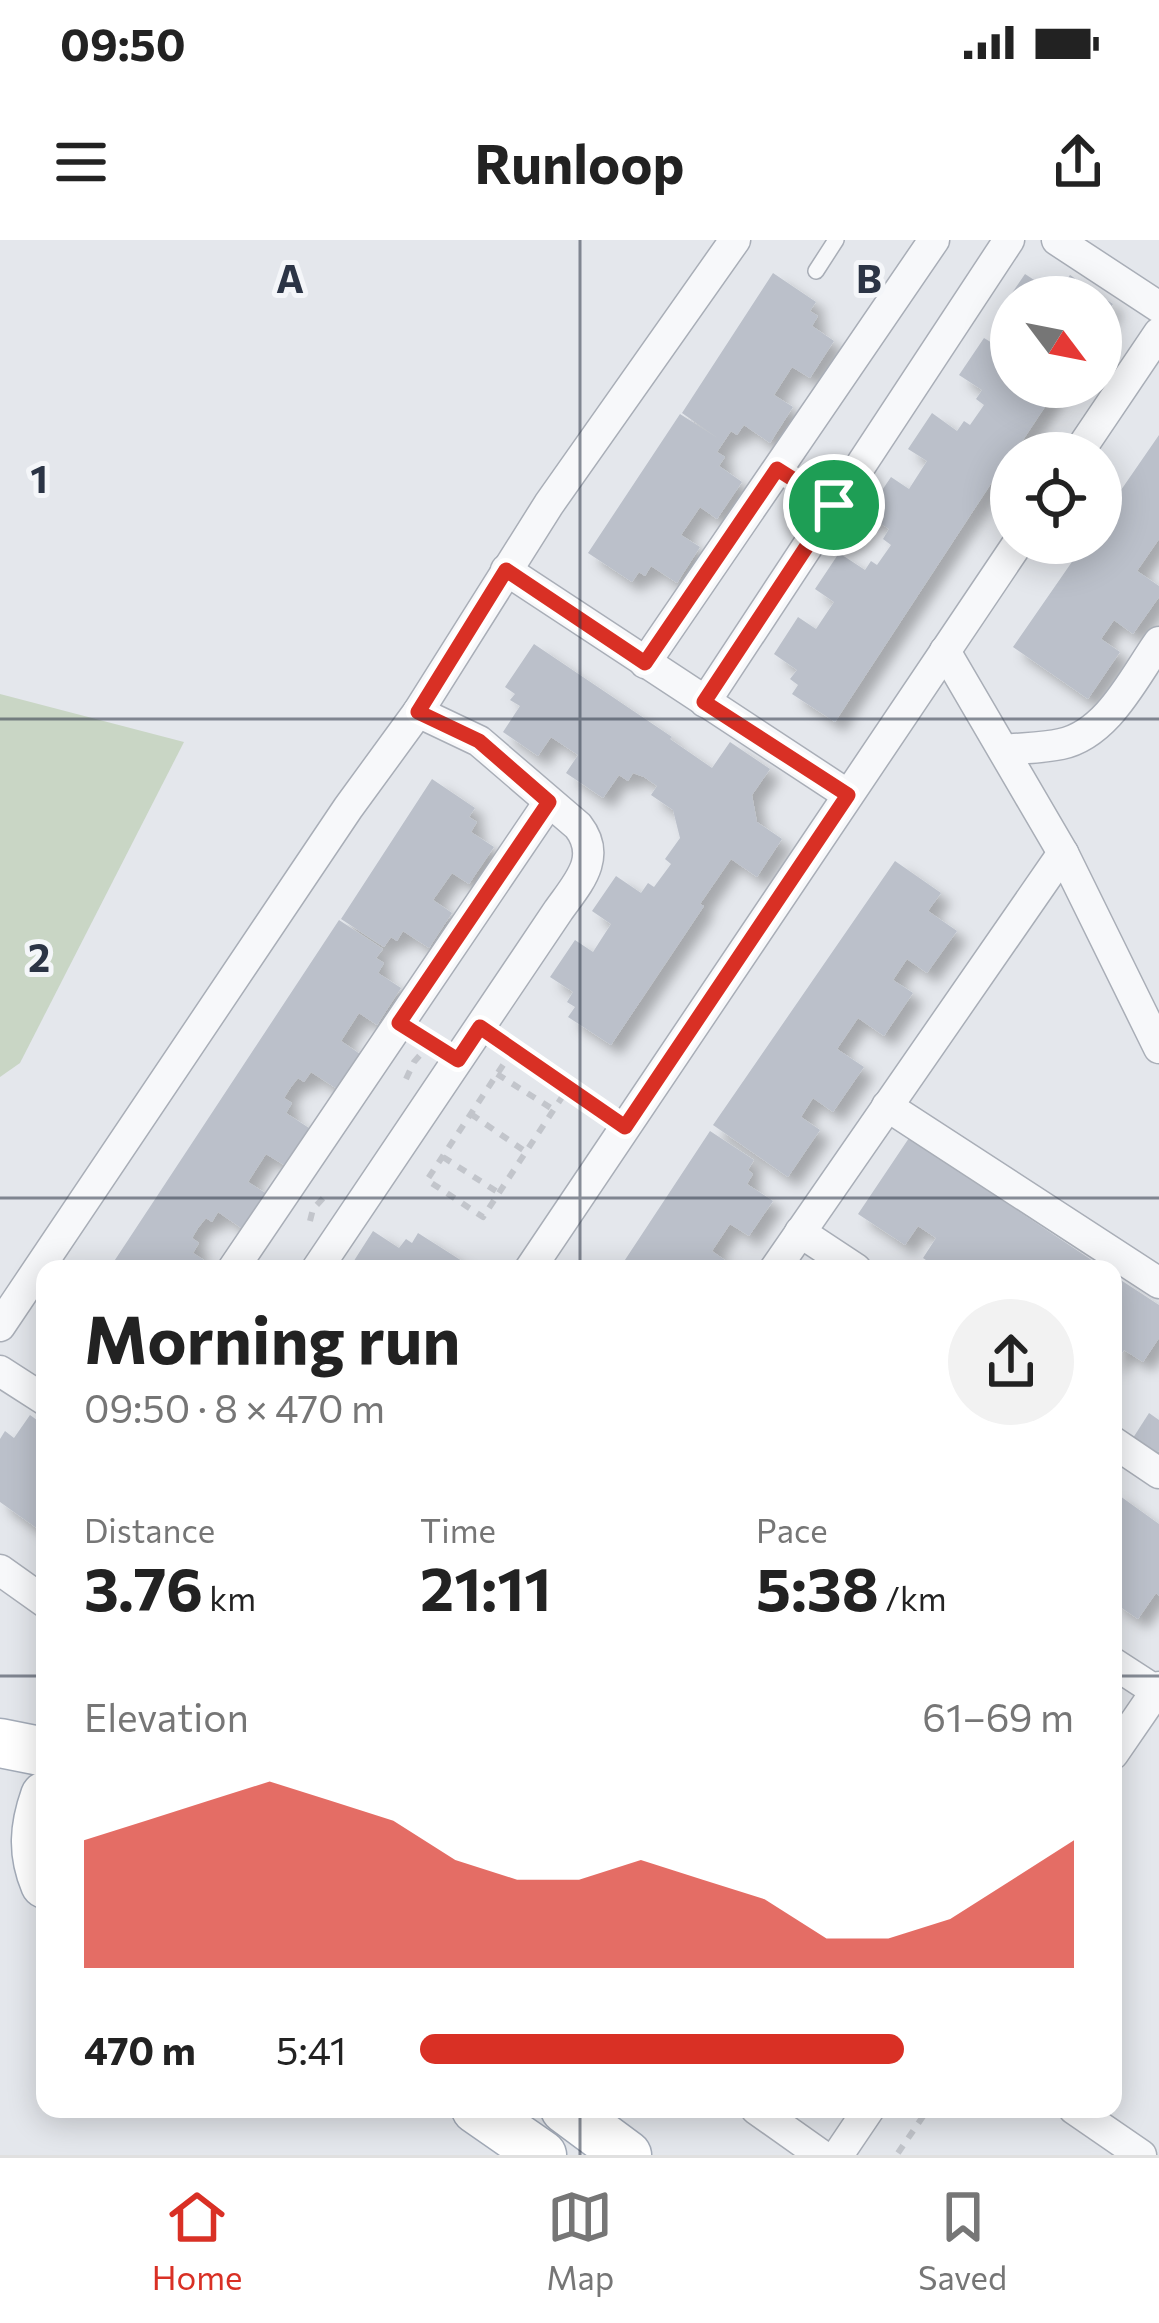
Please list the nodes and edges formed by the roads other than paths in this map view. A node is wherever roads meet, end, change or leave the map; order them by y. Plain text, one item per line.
1 (735, 240) edge
2 (836, 240) edge
3 (934, 240) edge
4 (1009, 240) edge
5 (1057, 240) edge
6 (816, 271) dead end
7 (1159, 307) edge
8 (1159, 333) edge
9 (1092, 432) edge
10 (1004, 564) edge
11 (506, 570) junction
12 (1159, 642) edge
13 (945, 651) junction
14 (645, 663) junction
15 (704, 702) junction
16 (418, 712) junction
17 (1004, 750) junction
18 (848, 795) junction
19 (549, 802) junction
20 (1063, 853) junction
21 (1159, 1048) edge
22 (887, 1106) junction
23 (800, 1232) junction
24 (44, 1260) edge
25 (239, 1260) edge
26 (323, 1260) edge
27 (536, 1260) edge
28 (781, 1260) edge
29 (842, 1260) edge
30 (36, 1272) edge
31 (1159, 1283) edge
32 (0, 1326) edge
33 (0, 1371) edge
34 (36, 1394) edge
35 (1122, 1448) edge
36 (1159, 1473) edge
37 (0, 1570) edge
38 (36, 1596) edge
39 (1122, 1668) edge
40 (1158, 1690) edge
41 (1122, 1741) edge
42 (0, 1743) edge
43 (36, 1750) edge
44 (36, 1824) edge
45 (27, 1854) edge
46 (489, 2118) edge
47 (577, 2118) edge
48 (769, 2118) edge
49 (863, 2118) edge
50 (1087, 2118) edge
51 (542, 2155) edge
52 (628, 2155) edge
53 (821, 2155) edge
54 (838, 2155) edge
55 (1141, 2155) edge

1 - 11 street
2 - 6 lane
3 - 14 street
4 - 15 street
5 - 7 street
8 - 9 street
10 - 13 street
11 - 14 street
11 - 16 street
12 - 17 street
13 - 17 street
13 - 18 street
14 - 15 street
15 - 18 street
16 - 19 street
16 - 24 street
17 - 20 street
18 - 27 street
19 - 25 street
19 - 26 street
20 - 21 street
20 - 22 street
22 - 23 street
22 - 31 street
23 - 28 street
23 - 29 street
30 - 32 street
33 - 34 street
35 - 36 street
37 - 38 street
39 - 40 street
40 - 41 street
42 - 43 main road
44 - 45 main road
46 - 51 main road
47 - 52 main road
48 - 53 street
49 - 54 street
50 - 55 street

